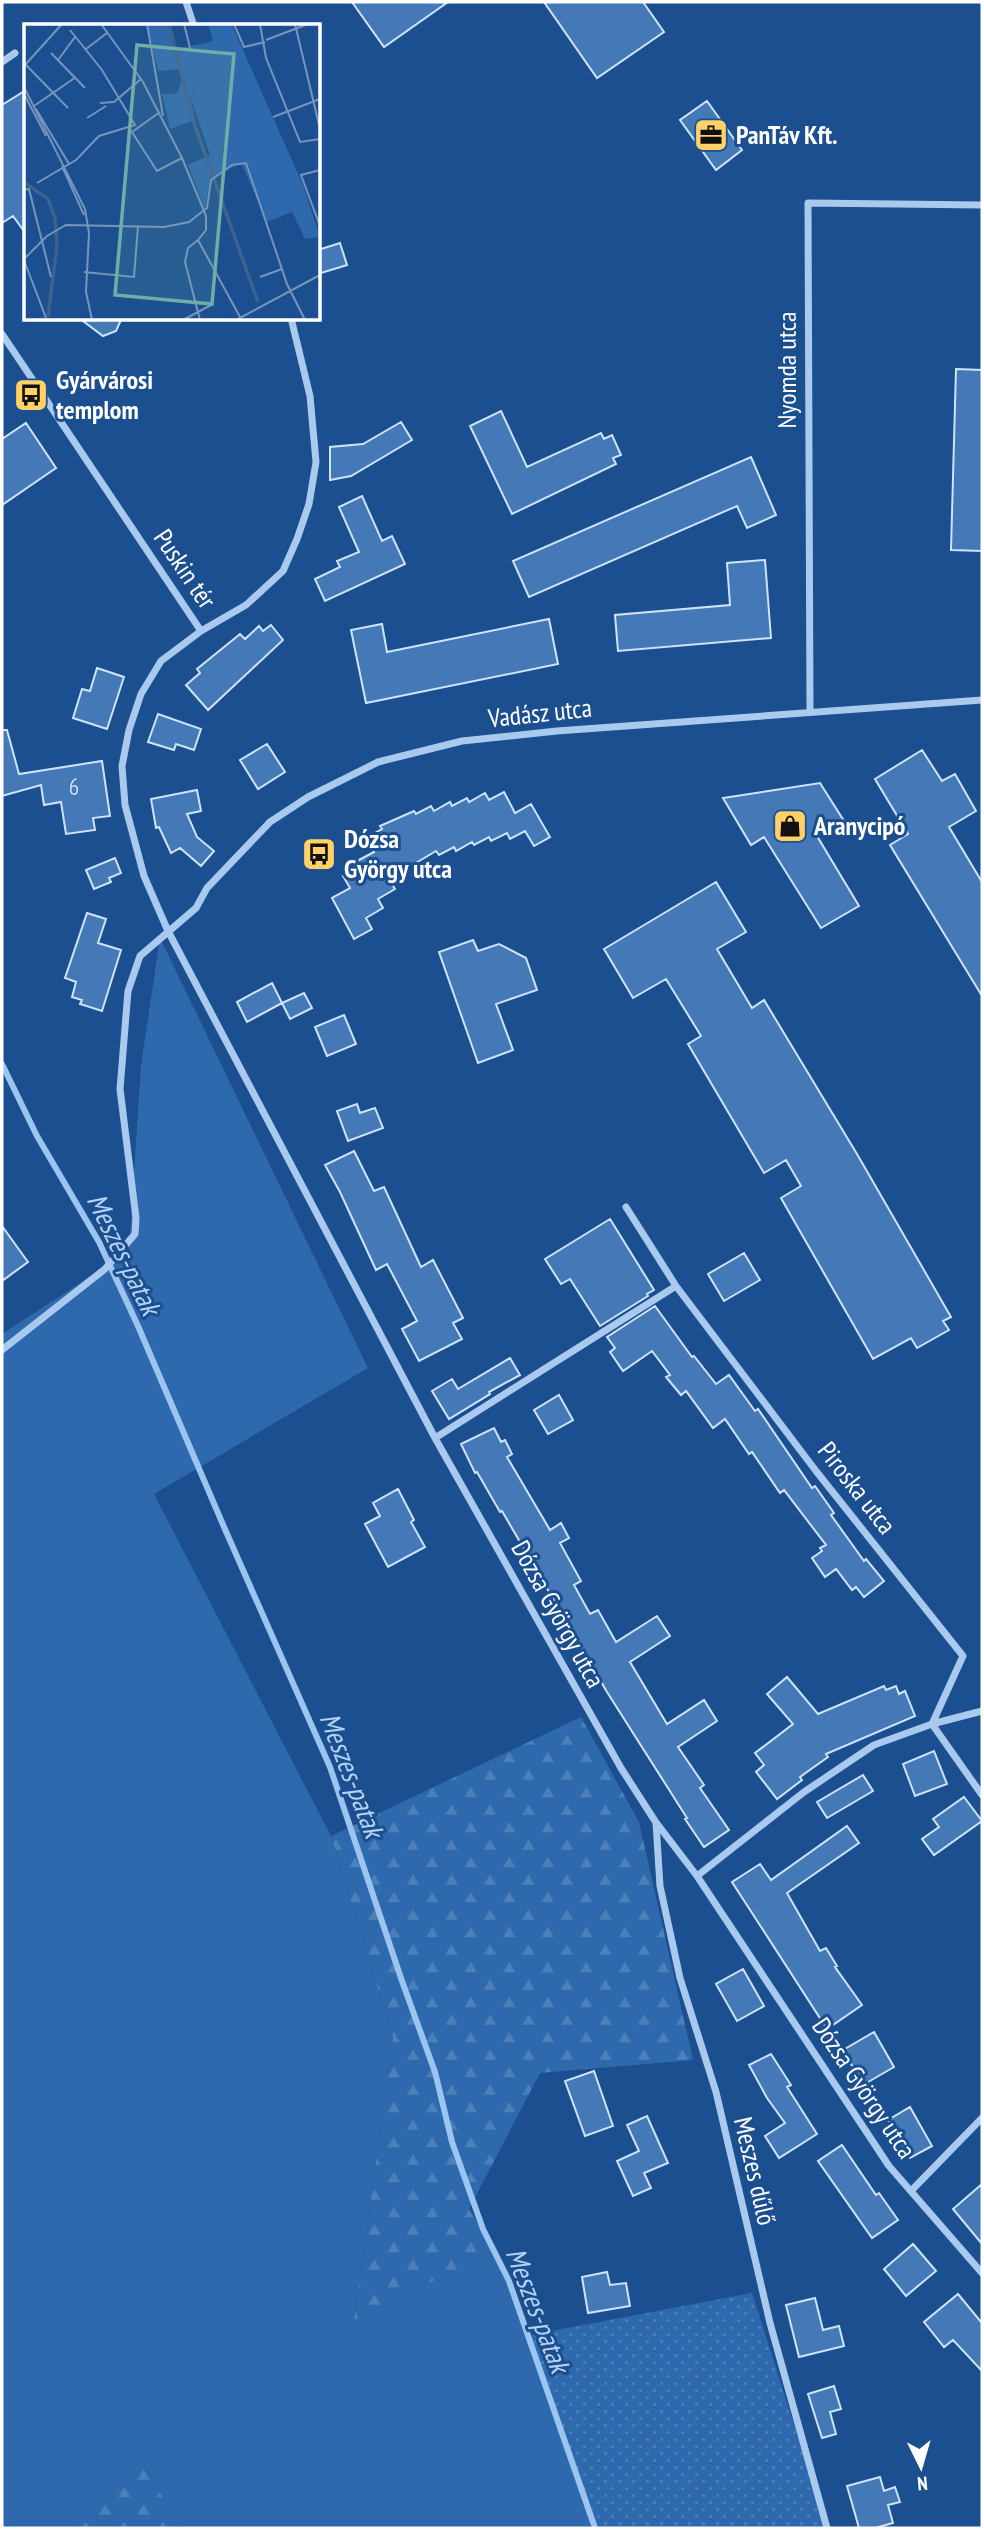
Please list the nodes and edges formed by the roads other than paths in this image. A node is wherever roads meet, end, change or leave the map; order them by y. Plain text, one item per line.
1 (186, 2) edge
2 (193, 24) edge
3 (15, 53) dead end
4 (2, 62) edge
5 (982, 205) edge
6 (291, 320) edge
7 (2, 334) edge
8 (201, 631) junction
9 (982, 699) edge
10 (810, 711) junction
11 (168, 931) junction
12 (626, 1207) dead end
13 (676, 1286) junction
14 (2, 1350) edge
15 (435, 1438) junction
16 (982, 1711) edge
17 (932, 1724) junction
18 (982, 1795) edge
19 (655, 1821) junction
20 (697, 1877) junction
21 (982, 2118) edge
22 (911, 2191) junction
23 (982, 2273) edge
24 (827, 2528) edge

1 - 2 street
3 - 4 street
5 - 10 street, Nyomda utca
6 - 8 street, Puskin tér
7 - 8 street, Puskin tér
8 - 11 street, Dózsa György utca
9 - 10 street, Vadász utca
10 - 11 street, Vadász utca
11 - 14 street, Vadász utca
11 - 15 street, Dózsa György utca
12 - 13 street
13 - 15 street
13 - 17 street, Piroska utca
15 - 19 street, Dózsa György utca
16 - 17 street
17 - 18 street
17 - 20 street
19 - 20 street, Dózsa György utca
19 - 24 street, Meszes dűlő
20 - 22 street, Dózsa György utca
21 - 22 street
22 - 23 street, Dózsa György utca

